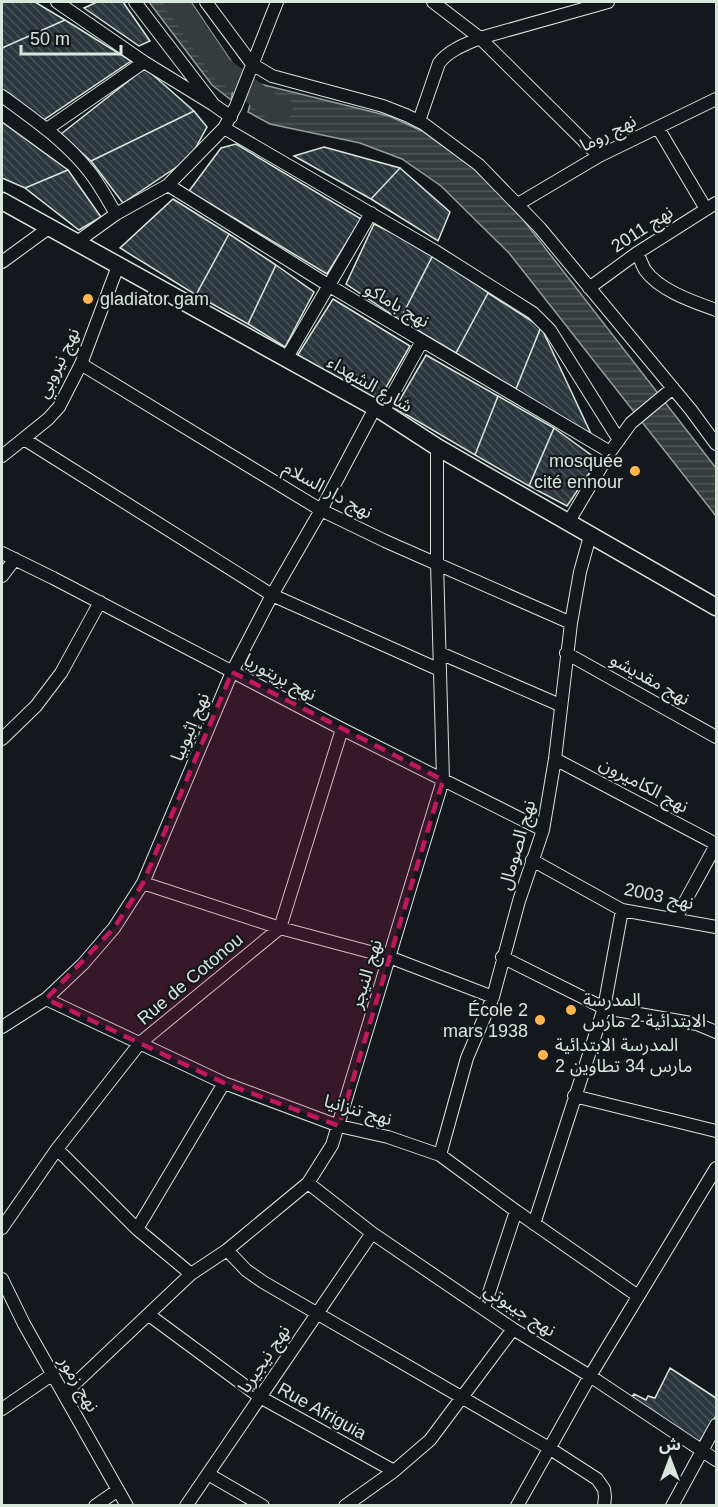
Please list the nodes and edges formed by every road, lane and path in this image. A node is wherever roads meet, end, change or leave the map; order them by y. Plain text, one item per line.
1 (57, 2) edge
2 (135, 2) edge
3 (206, 2) edge
4 (277, 2) edge
5 (433, 2) edge
6 (608, 2) edge
7 (480, 38) junction
8 (144, 62) junction
9 (250, 69) junction
10 (2, 96) edge
11 (717, 99) edge
12 (214, 105) junction
13 (231, 117) junction
14 (419, 121) junction
15 (224, 128) junction
16 (658, 128) junction
17 (47, 129) junction
18 (599, 156) junction
19 (168, 185) junction
20 (2, 201) edge
21 (518, 204) junction
22 (711, 206) edge
23 (371, 213) junction
24 (116, 214) junction
25 (50, 227) junction
26 (77, 242) junction
27 (637, 253) junction
28 (2, 262) edge
29 (118, 266) junction
30 (327, 285) junction
31 (589, 288) junction
32 (717, 310) edge
33 (422, 341) junction
34 (286, 359) junction
35 (81, 364) junction
36 (670, 390) junction
37 (379, 410) junction
38 (24, 439) junction
39 (619, 440) junction
40 (717, 444) edge
41 (437, 447) junction
42 (610, 452) junction
43 (2, 456) edge
44 (321, 510) junction
45 (568, 524) junction
46 (590, 536) junction
47 (2, 553) edge
48 (15, 559) junction
49 (436, 563) junction
50 (2, 576) edge
51 (272, 595) junction
52 (100, 602) junction
53 (717, 607) edge
54 (571, 623) junction
55 (440, 653) junction
56 (566, 653) junction
57 (440, 669) junction
58 (232, 672) junction
59 (560, 705) junction
60 (342, 729) junction
61 (717, 737) edge
62 (2, 739) edge
63 (555, 759) junction
64 (443, 780) junction
65 (543, 830) junction
66 (717, 844) edge
67 (532, 860) junction
68 (142, 883) junction
69 (622, 910) junction
70 (676, 918) junction
71 (717, 927) edge
72 (280, 928) junction
73 (389, 957) junction
74 (502, 957) junction
75 (493, 997) junction
76 (46, 999) junction
77 (604, 1008) junction
78 (2, 1028) edge
79 (717, 1032) edge
80 (140, 1043) junction
81 (224, 1083) junction
82 (574, 1096) junction
83 (339, 1126) junction
84 (717, 1131) edge
85 (57, 1149) junction
86 (440, 1155) junction
87 (717, 1168) edge
88 (308, 1183) junction
89 (516, 1212) junction
90 (534, 1224) junction
91 (2, 1228) edge
92 (137, 1229) junction
93 (372, 1233) junction
94 (227, 1250) junction
95 (191, 1274) junction
96 (2, 1279) edge
97 (638, 1296) junction
98 (484, 1308) junction
99 (149, 1315) junction
100 (316, 1315) junction
101 (513, 1329) junction
102 (52, 1374) junction
103 (590, 1376) junction
104 (64, 1394) junction
105 (260, 1397) junction
106 (460, 1398) junction
107 (2, 1409) edge
108 (717, 1425) edge
109 (549, 1448) junction
110 (703, 1450) junction
111 (717, 1460) edge
112 (394, 1471) junction
113 (208, 1474) junction
114 (118, 1490) junction
115 (95, 1506) edge
116 (127, 1506) edge
117 (186, 1506) edge
118 (263, 1506) edge
119 (345, 1506) edge
120 (517, 1506) edge
121 (604, 1506) edge
122 (672, 1506) edge

1 - 8 street
2 - 12 street
3 - 9 street
4 - 9 street
5 - 7 street
6 - 7 street
7 - 14 street
7 - 18 street
8 - 12 street
8 - 17 street
9 - 13 street
9 - 14 street
10 - 17 street
11 - 16 street, نهج روما
12 - 13 street
13 - 15 street
14 - 21 street
15 - 19 street
15 - 23 street
16 - 18 street, نهج روما
16 - 22 street
17 - 24 street
18 - 21 street, نهج روما
19 - 24 street
19 - 30 street, نهج باماكو
20 - 25 main road, شارع الشهداء
21 - 31 street
22 - 27 street, نهج 2011
23 - 30 street
23 - 39 street
24 - 26 street
25 - 26 main road, شارع الشهداء
25 - 28 street
26 - 29 main road, شارع الشهداء
27 - 31 street, نهج 2011
27 - 32 street
29 - 34 main road, شارع الشهداء
29 - 35 street, نهج نيروبي
30 - 33 street, نهج باماكو
30 - 34 street
31 - 36 street
33 - 37 street, نهج إثيوبيا
33 - 42 street, نهج باماكو
34 - 37 main road, شارع الشهداء
35 - 38 street, نهج نيروبي
35 - 44 street, نهج دار السلام
36 - 39 street
36 - 40 street
37 - 41 main road, شارع الشهداء
37 - 44 street, نهج إثيوبيا
38 - 43 street, نهج نيروبي
38 - 51 street
39 - 42 street
41 - 45 main road, شارع الشهداء
41 - 49 street, نهج النيجر
42 - 45 street
44 - 49 street, نهج دار السلام
44 - 51 street, نهج إثيوبيا
45 - 46 main road, شارع الشهداء
46 - 53 main road, شارع الشهداء
46 - 54 street, نهج الصومال
47 - 48 street, نهج بريتوريا
48 - 50 street
48 - 52 street, نهج بريتوريا
49 - 54 street, نهج دار السلام
49 - 55 street, نهج النيجر
51 - 57 street
51 - 58 street, نهج إثيوبيا
52 - 58 street, نهج بريتوريا
52 - 62 street
54 - 56 street, نهج الصومال
55 - 57 street, نهج النيجر
55 - 59 street
56 - 59 street, نهج الصومال
56 - 61 street, نهج مقديشو
57 - 64 street, نهج النيجر
58 - 60 street, نهج بريتوريا
58 - 68 street, نهج إثيوبيا
59 - 63 street, نهج الصومال
60 - 64 street, نهج بريتوريا
60 - 72 street
63 - 65 street, نهج الصومال
63 - 66 street, نهج الكاميرون
64 - 65 street, نهج بريتوريا
64 - 73 street, نهج النيجر
65 - 67 street, نهج الصومال
66 - 70 street
67 - 69 street, نهج 2003
67 - 74 street, نهج الصومال
68 - 72 street
68 - 76 street, نهج إثيوبيا
69 - 70 street, نهج 2003
69 - 77 street
70 - 71 street, نهج 2003
72 - 73 street
72 - 80 street, Rue de Cotonou
73 - 75 street
73 - 83 street, نهج النيجر
74 - 75 street, نهج الصومال
74 - 77 street
75 - 86 street, نهج الصومال
76 - 78 street, نهج إثيوبيا
76 - 80 street, نهج تنزانيا
77 - 79 street
77 - 82 street
80 - 81 street, نهج تنزانيا
80 - 85 street, Rue de Cotonou
81 - 83 street, نهج تنزانيا
81 - 92 street
82 - 84 street
82 - 90 street
83 - 86 street, نهج تنزانيا
83 - 88 street, نهج النيجر
85 - 91 street, Rue de Cotonou
85 - 92 street
86 - 89 street, نهج تنزانيا
87 - 97 street
88 - 93 street, نهج جيبوتي
88 - 94 street, نهج النيجر
89 - 90 street, نهج تنزانيا
89 - 98 street
90 - 97 street, نهج تنزانيا
92 - 95 street
93 - 98 street, نهج جيبوتي
93 - 100 street, نهج نيجيريا
94 - 95 street, نهج النيجر
94 - 100 street
95 - 99 street, نهج النيجر
96 - 102 street, نهج زمور
97 - 103 street
98 - 101 street, نهج جيبوتي
99 - 104 street, نهج النيجر
99 - 105 street, Rue Afriguia
100 - 105 street, نهج نيجيريا
100 - 106 street
101 - 103 street, نهج جيبوتي
101 - 106 street
102 - 104 street, نهج زمور
102 - 107 street
103 - 109 street
103 - 110 street, نهج جيبوتي
104 - 114 street, نهج زمور
105 - 112 street, Rue Afriguia
105 - 113 street, نهج نيجيريا
106 - 109 street
106 - 112 street
108 - 110 street
109 - 120 street
109 - 121 street
110 - 111 street, نهج جيبوتي
110 - 122 street
112 - 119 street
113 - 117 street, نهج نيجيريا
113 - 118 street
114 - 115 street
114 - 116 street, نهج زمور

